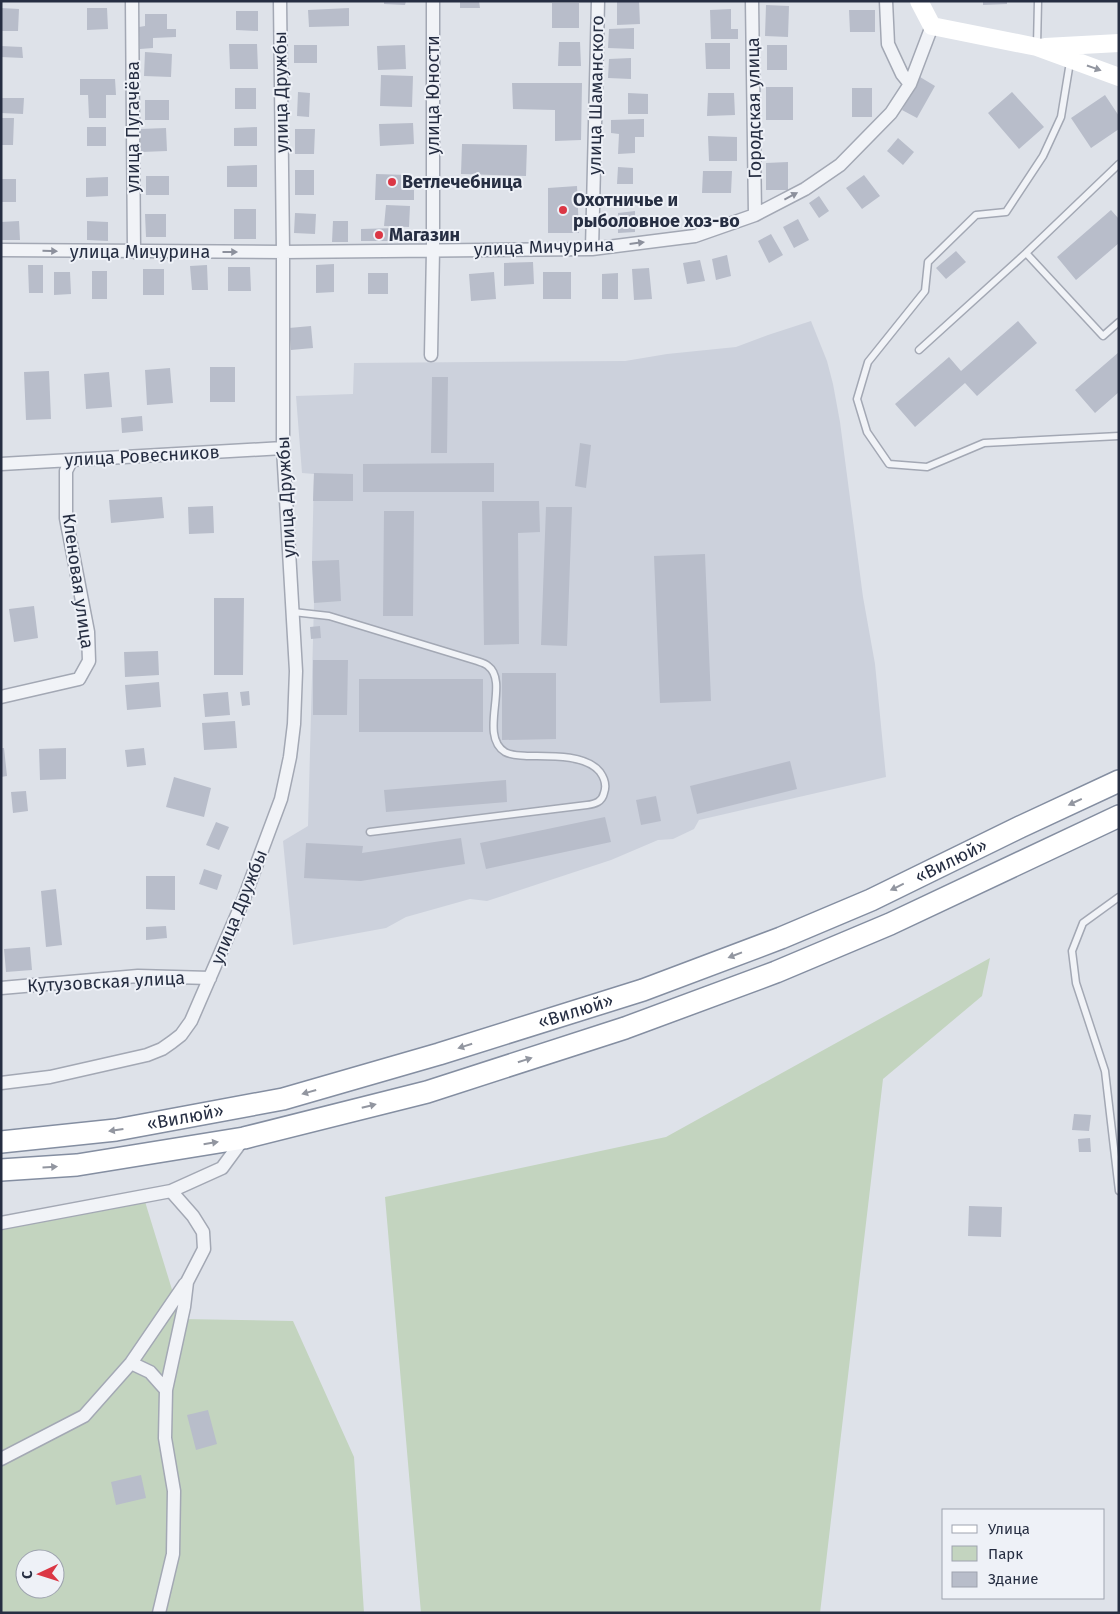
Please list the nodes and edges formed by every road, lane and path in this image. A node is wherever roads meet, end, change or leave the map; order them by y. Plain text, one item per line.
1 (132, 1) edge
2 (280, 1) edge
3 (433, 1) edge
4 (598, 1) edge
5 (752, 1) edge
6 (886, 1) edge
7 (919, 1) edge
8 (1038, 1) edge
9 (932, 26) junction
10 (1119, 43) edge
11 (1037, 48) junction
12 (1071, 60) junction
13 (1119, 77) edge
14 (910, 84) junction
15 (1119, 164) edge
16 (755, 215) junction
17 (592, 249) junction
18 (1, 250) edge
19 (433, 250) junction
20 (134, 252) junction
21 (283, 252) junction
22 (1026, 253) junction
23 (1119, 322) edge
24 (919, 350) dead end
25 (431, 355) dead end
26 (1119, 436) edge
27 (283, 448) junction
28 (71, 461) junction
29 (1, 464) edge
30 (293, 612) junction
31 (1, 697) edge
32 (1119, 781) edge
33 (1119, 816) edge
34 (370, 832) dead end
35 (1119, 898) edge
36 (210, 978) junction
37 (1, 988) edge
38 (1, 1083) edge
39 (244, 1138) junction
40 (1, 1142) edge
41 (1, 1170) edge
42 (171, 1191) junction
43 (1119, 1191) edge
44 (1, 1223) edge
45 (187, 1282) junction
46 (131, 1363) junction
47 (166, 1390) junction
48 (1, 1459) edge
49 (159, 1613) edge

1 - 20 street, улица Пугачёва
2 - 21 street, улица Дружбы
3 - 19 street, улица Юности
4 - 17 street, улица Шаманского
5 - 16 street, Городская улица
6 - 14 street
7 - 9 main road
8 - 11 lane
9 - 11 main road
9 - 14 street, улица Мичурина
10 - 11 main road
11 - 12 main road
12 -> 13 main road
12 - 26 lane
16 -> 14 street, улица Мичурина
15 - 22 lane
17 -> 16 street, улица Мичурина
17 - 19 street, улица Мичурина
18 -> 20 street, улица Мичурина
19 - 21 street, улица Мичурина
19 - 25 street, улица Юности
20 -> 21 street, улица Мичурина
21 - 27 street, улица Дружбы
22 - 23 lane
22 - 24 lane
27 - 28 street, улица Ровесников
27 - 30 street, улица Дружбы
28 - 29 street, улица Ровесников
28 - 31 street, Кленовая улица
30 - 34 lane
30 - 36 street, улица Дружбы
32 -> 40 highway, «Вилюй»
39 -> 33 highway, «Вилюй»
35 - 43 lane
36 - 37 street, Кутузовская улица
36 - 38 street, улица Дружбы
41 -> 39 highway, «Вилюй»
39 - 42 street
42 - 44 street
42 - 45 street
45 - 46 street
45 - 47 street
46 - 47 street
46 - 48 street
47 - 49 street

